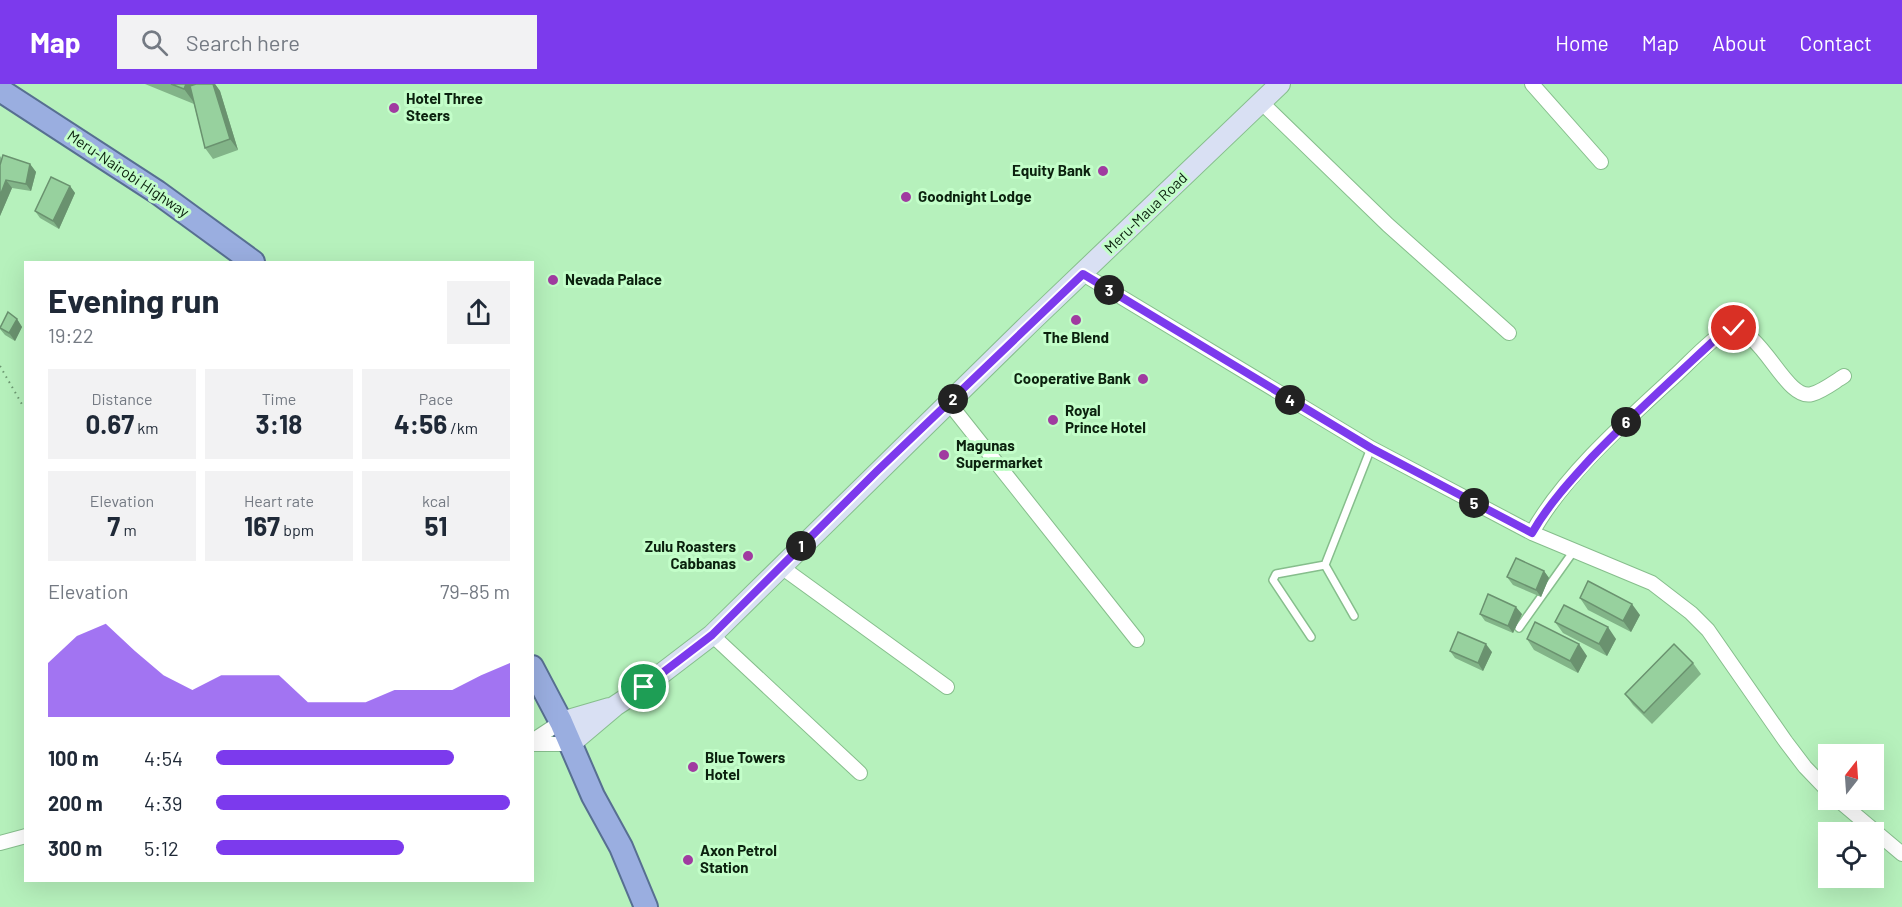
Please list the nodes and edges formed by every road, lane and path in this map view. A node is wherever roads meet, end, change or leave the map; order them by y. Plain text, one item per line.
1 (1280, 84) edge
2 (1532, 84) edge
3 (0, 90) edge
4 (1261, 102) junction
5 (1601, 162) dead end
6 (252, 261) edge
7 (1083, 274) junction
8 (1509, 333) dead end
9 (0, 366) edge
10 (1844, 376) dead end
11 (949, 403) junction
12 (23, 406) dead end
13 (1371, 448) junction
14 (1532, 533) junction
15 (1573, 552) junction
16 (1325, 565) junction
17 (780, 566) junction
18 (1354, 616) dead end
19 (1519, 628) dead end
20 (712, 635) junction
21 (1311, 637) dead end
22 (1137, 640) dead end
23 (534, 671) edge
24 (946, 687) dead end
25 (615, 706) junction
26 (561, 722) junction
27 (534, 742) edge
28 (534, 743) edge
29 (573, 752) junction
30 (860, 774) dead end
31 (1818, 781) edge
32 (1850, 810) edge
33 (24, 837) edge
34 (0, 843) edge
35 (1902, 854) edge
36 (646, 907) edge

1 - 4 main road, Meru-Maua Road
2 - 5 street
3 - 6 highway, Meru-Nairobi Highway
4 - 7 main road, Meru-Maua Road
4 - 8 street
7 - 11 main road, Meru-Maua Road
7 - 13 street
9 - 12 path
10 - 14 street
11 - 17 main road, Meru-Maua Road
11 - 22 street
13 - 14 street
13 - 16 lane
14 - 15 street
15 - 19 lane
15 - 31 street
16 - 18 lane
16 - 21 lane
17 - 20 main road, Meru-Maua Road
17 - 24 street
20 - 25 main road, Meru-Maua Road
20 - 30 street
23 - 26 highway
25 - 26 main road, Meru-Maua Road
25 - 29 main road, Meru-Maua Road
26 - 27 street
26 - 29 highway
28 - 29 street
29 - 36 highway
32 - 35 street
33 - 34 street

